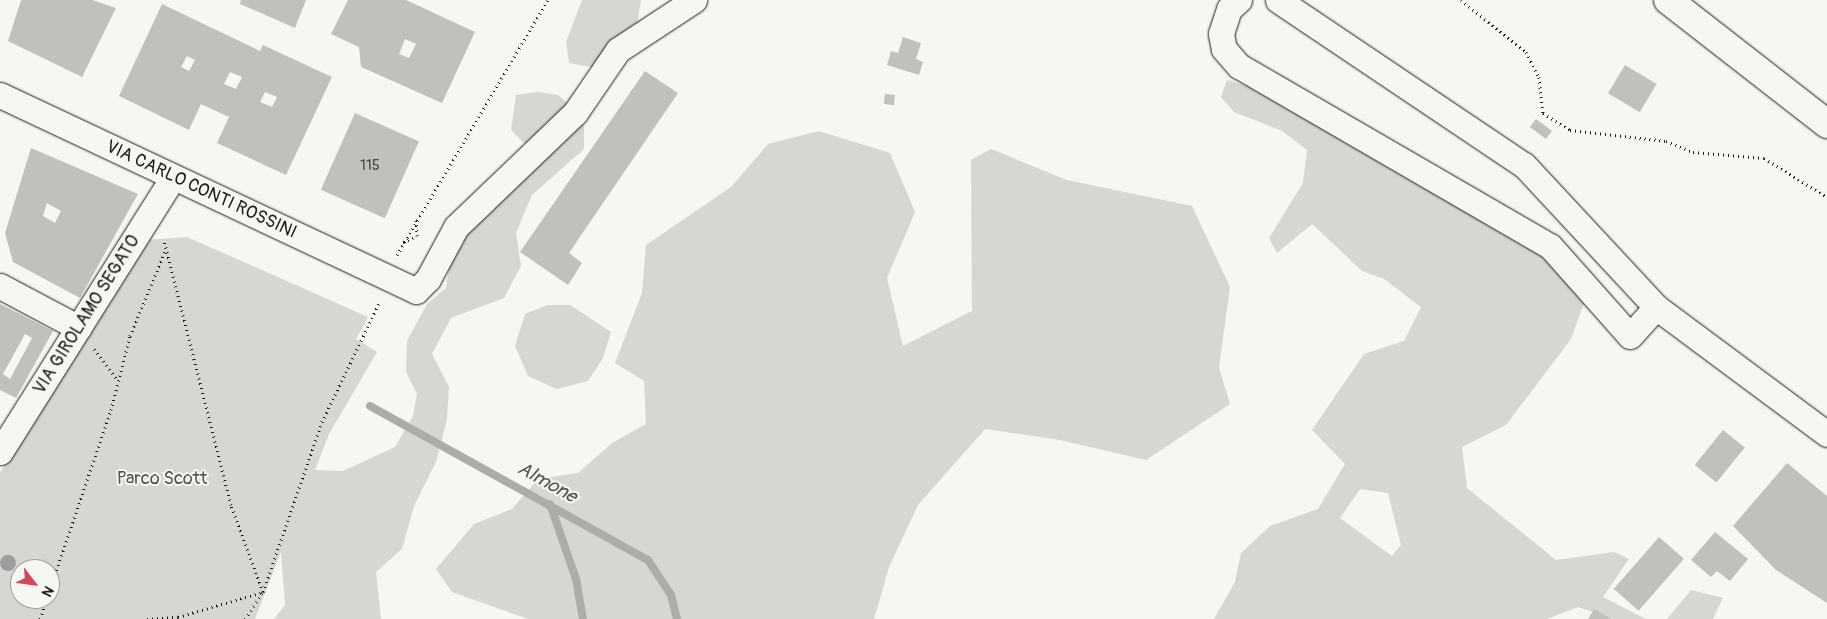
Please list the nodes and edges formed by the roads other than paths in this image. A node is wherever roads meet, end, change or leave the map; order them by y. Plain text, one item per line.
1 (694, 0) edge
2 (1239, 0) edge
3 (1278, 0) edge
4 (1668, 0) edge
5 (0, 95) edge
6 (1827, 124) edge
7 (173, 177) junction
8 (0, 286) edge
9 (1656, 307) junction
10 (79, 328) junction
11 (1827, 434) edge
12 (0, 452) edge

1 - 7 street, VIA CARLO CONTI ROSSINI
2 - 9 street
3 - 9 street
4 - 6 main road
5 - 7 street, VIA CARLO CONTI ROSSINI
7 - 10 street, VIA GIROLAMO SEGATO
8 - 10 street
9 - 11 street
10 - 12 street, VIA GIROLAMO SEGATO

